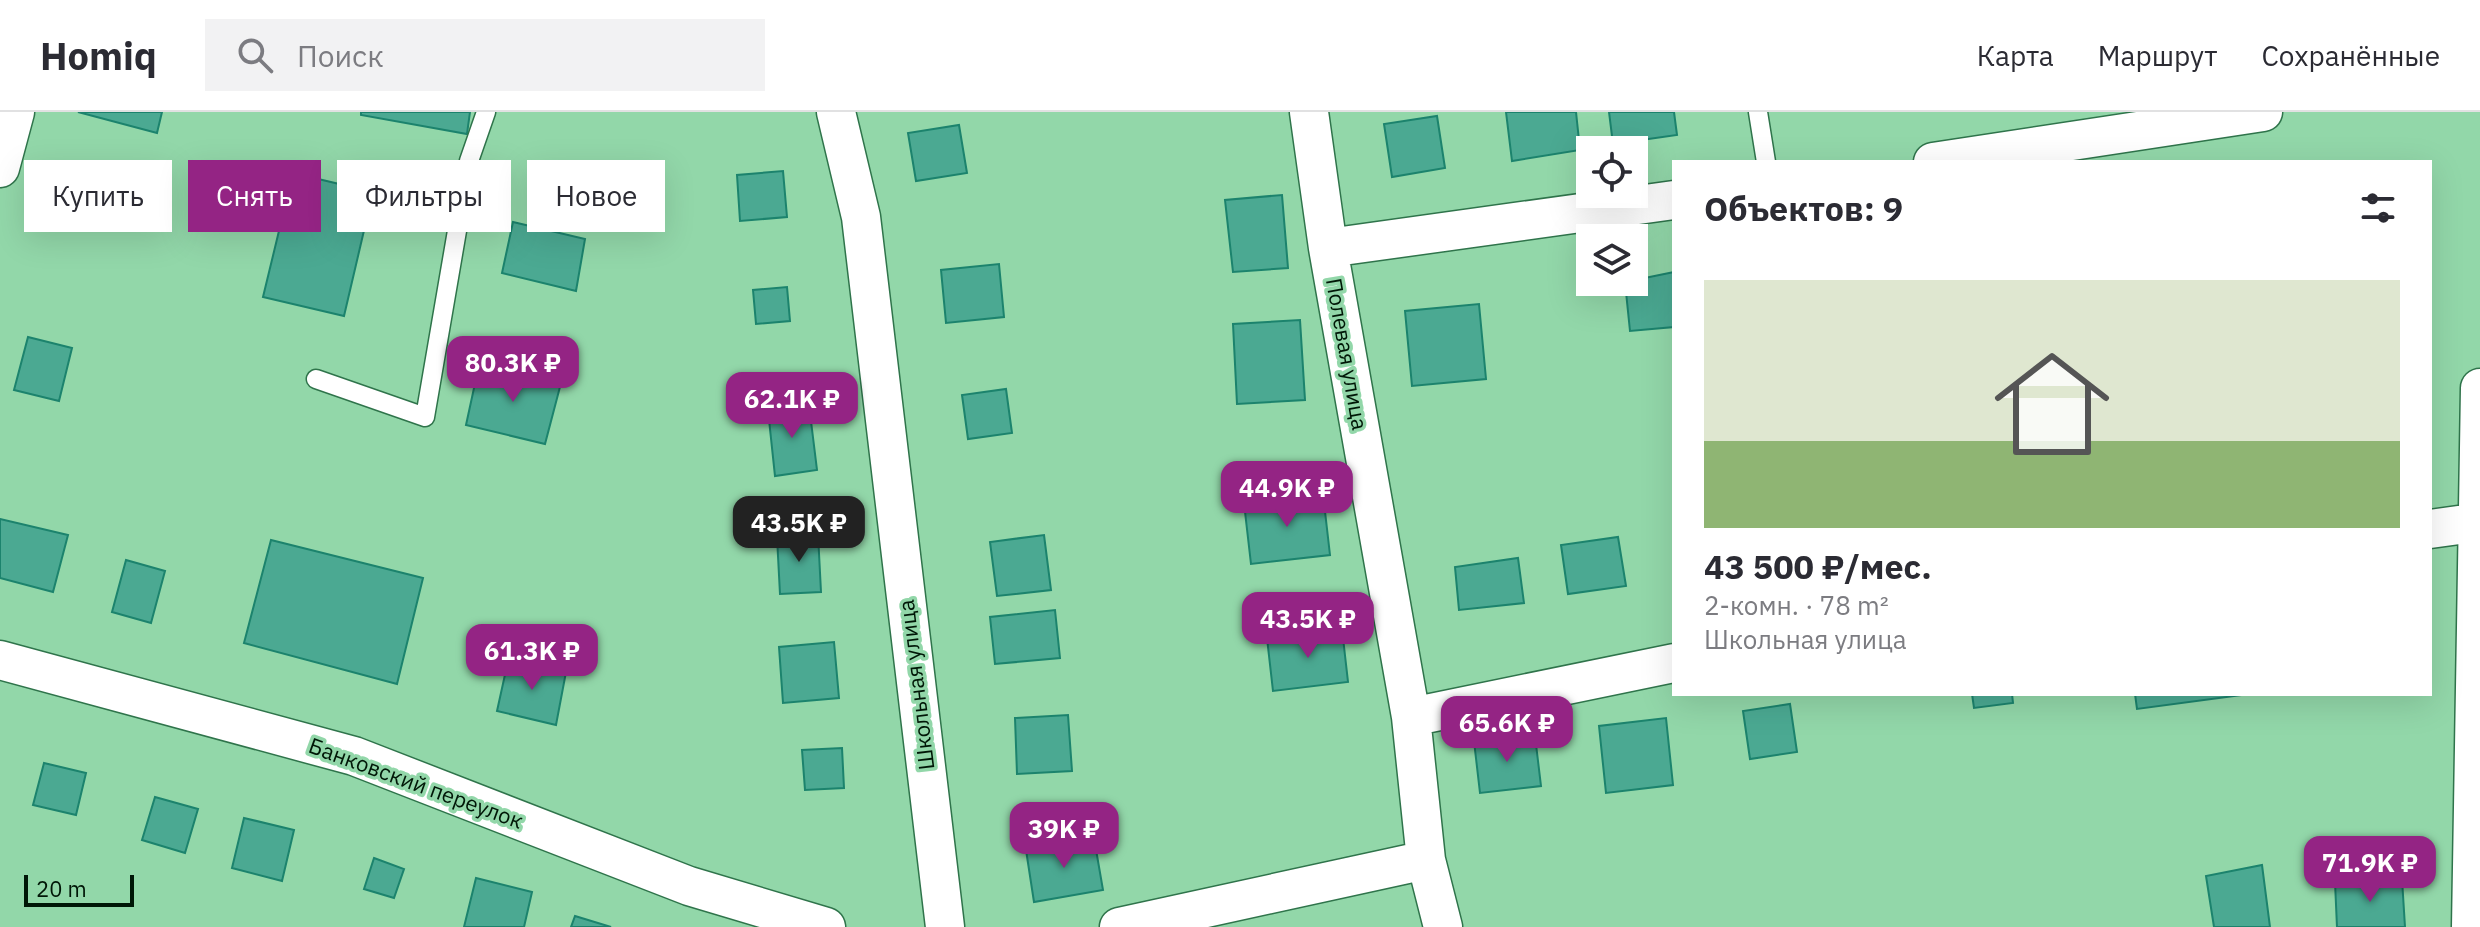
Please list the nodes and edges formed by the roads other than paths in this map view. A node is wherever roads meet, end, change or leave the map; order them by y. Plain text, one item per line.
1 (15, 112) edge
2 (486, 112) edge
3 (836, 112) edge
4 (1309, 112) edge
5 (1758, 112) edge
6 (2263, 112) edge
7 (1766, 160) edge
8 (1946, 160) edge
9 (0, 168) edge
10 (1672, 200) edge
11 (1328, 248) junction
12 (316, 379) dead end
13 (2480, 388) edge
14 (2478, 521) edge
15 (2432, 529) edge
16 (0, 660) edge
17 (1672, 663) edge
18 (1411, 717) junction
19 (1426, 860) junction
20 (826, 927) edge
21 (945, 927) edge
22 (1119, 927) edge
23 (1443, 927) edge
24 (2471, 927) edge

1 - 9 street
2 - 12 lane
3 - 21 street, Школьная улица
4 - 11 street, Полевая улица
5 - 7 lane
6 - 8 street
10 - 11 street
11 - 18 street, Полевая улица
13 - 14 street
14 - 15 street
14 - 24 street
16 - 20 street, Банковский переулок
17 - 18 street
18 - 19 street, Полевая улица
19 - 22 street
19 - 23 street, Полевая улица

